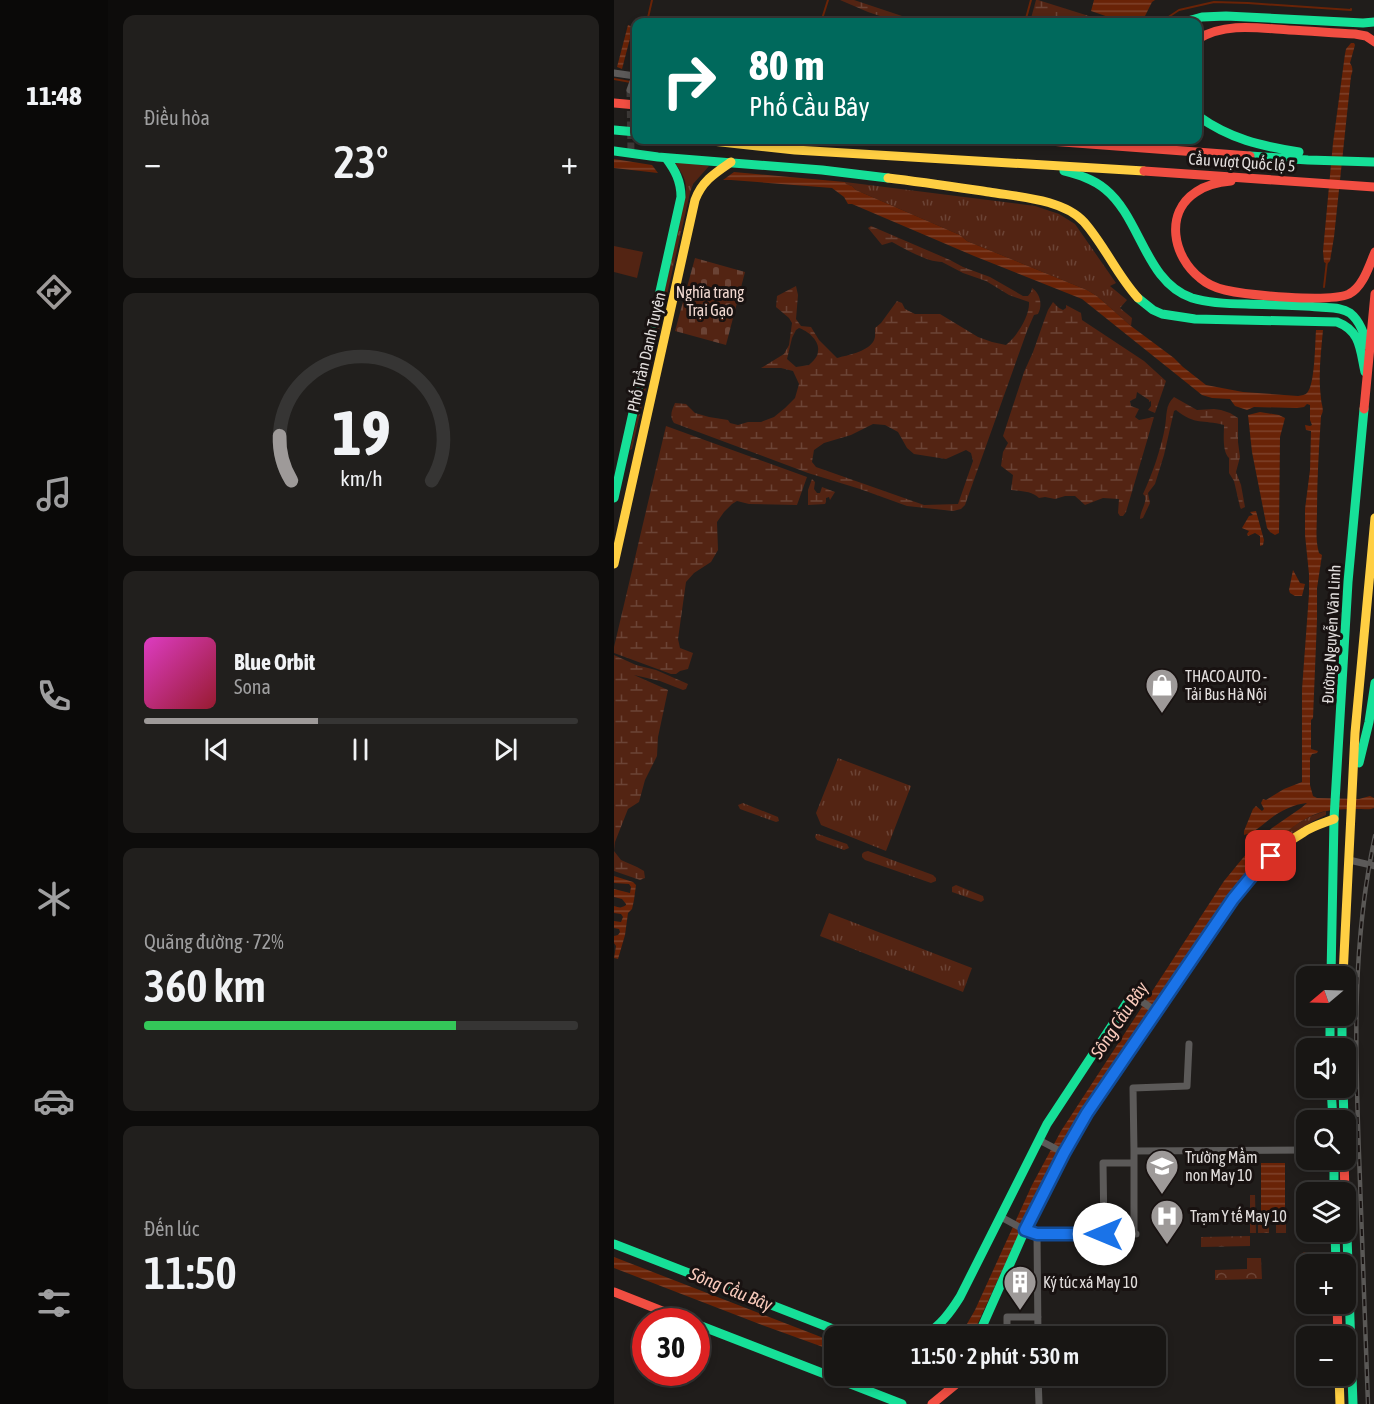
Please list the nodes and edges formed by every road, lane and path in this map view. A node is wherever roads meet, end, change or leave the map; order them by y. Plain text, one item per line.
1 (1198, 18) edge
2 (1374, 22) edge
3 (1202, 37) edge
4 (1374, 42) edge
5 (614, 73) edge
6 (632, 76) edge
7 (632, 84) edge
8 (630, 90) dead end
9 (614, 103) edge
10 (632, 105) edge
11 (1202, 119) edge
12 (614, 130) edge
13 (632, 132) edge
14 (740, 144) edge
15 (1094, 144) edge
16 (614, 151) edge
17 (666, 158) junction
18 (927, 158) junction
19 (1356, 161) junction
20 (731, 162) junction
21 (1374, 162) edge
22 (1307, 182) junction
23 (1374, 187) edge
24 (1374, 252) edge
25 (1374, 294) edge
26 (1310, 306) junction
27 (1310, 321) junction
28 (1369, 355) junction
29 (1367, 379) junction
30 (616, 484) edge
31 (631, 486) junction
32 (614, 498) edge
33 (1374, 518) edge
34 (614, 564) edge
35 (1374, 569) edge
36 (1368, 596) junction
37 (1374, 683) edge
38 (1352, 790) junction
39 (1334, 819) junction
40 (1349, 860) junction
41 (1374, 866) edge
42 (1331, 966) edge
43 (1344, 966) edge
44 (1136, 998) joint
45 (1156, 1011) junction
46 (1189, 1044) dead end
47 (1038, 1140) junction
48 (1296, 1150) edge
49 (1134, 1151) junction
50 (1064, 1153) junction
51 (1134, 1163) junction
52 (1004, 1219) junction
53 (1025, 1230) junction
54 (1037, 1234) junction
55 (1104, 1234) junction
56 (1347, 1242) edge
57 (614, 1244) edge
58 (614, 1292) edge
59 (655, 1308) edge
60 (1038, 1317) junction
61 (825, 1326) edge
62 (938, 1326) edge
63 (982, 1326) edge
64 (1007, 1326) edge
65 (1038, 1326) edge
66 (710, 1330) edge
67 (954, 1386) edge
68 (1038, 1386) edge
69 (1339, 1386) edge
70 (885, 1401) edge
71 (902, 1404) edge
72 (932, 1404) edge
73 (1039, 1404) edge
74 (1340, 1404) edge
75 (1353, 1404) edge

1 - 2 main road
3 - 4 main road
5 - 6 street
7 - 8 street
9 - 10 main road
11 - 19 main road
12 - 13 main road
14 - 18 main road
15 - 19 main road, Cầu vượt Quốc lộ 5
16 - 17 main road
17 - 20 main road
17 - 30 main road, Phố Trần Danh Tuyên
18 - 22 main road, Cầu vượt Quốc lộ 5
18 - 26 main road
19 - 21 main road, Cầu vượt Quốc lộ 5
20 - 27 main road
20 - 31 main road, Phố Trần Danh Tuyên
22 - 23 main road, Cầu vượt Quốc lộ 5
22 - 24 main road
25 - 28 main road, Đường Nguyễn Văn Linh
26 - 27 main road
26 - 28 main road
27 - 29 main road
28 - 29 main road, Đường Nguyễn Văn Linh
29 - 39 main road, Đường Nguyễn Văn Linh
30 - 31 main road
30 - 32 main road, Phố Trần Danh Tuyên
31 - 34 main road, Phố Trần Danh Tuyên
33 - 36 main road, Đường Nguyễn Văn Linh
35 - 36 main road
36 - 38 main road, Đường Nguyễn Văn Linh
37 - 38 main road
38 - 40 main road, Đường Nguyễn Văn Linh
39 - 42 main road, Đường Nguyễn Văn Linh
39 - 45 main road
40 - 41 street
40 - 43 main road, Đường Nguyễn Văn Linh
44 - 45 street
44 - 47 main road
45 - 50 main road
46 - 49 street
47 - 50 street
47 - 52 main road
48 - 49 street
49 - 51 street
50 - 53 main road
51 - 55 street
51 - 55 street
52 - 53 street
52 - 62 main road
53 - 54 street
53 - 63 main road
54 - 55 street
54 - 60 street
56 - 75 main road
57 - 61 main road
58 - 59 main road
60 - 64 street
60 - 65 street
66 - 70 main road
67 - 72 main road
68 - 73 street
69 - 74 main road
70 - 71 main road

